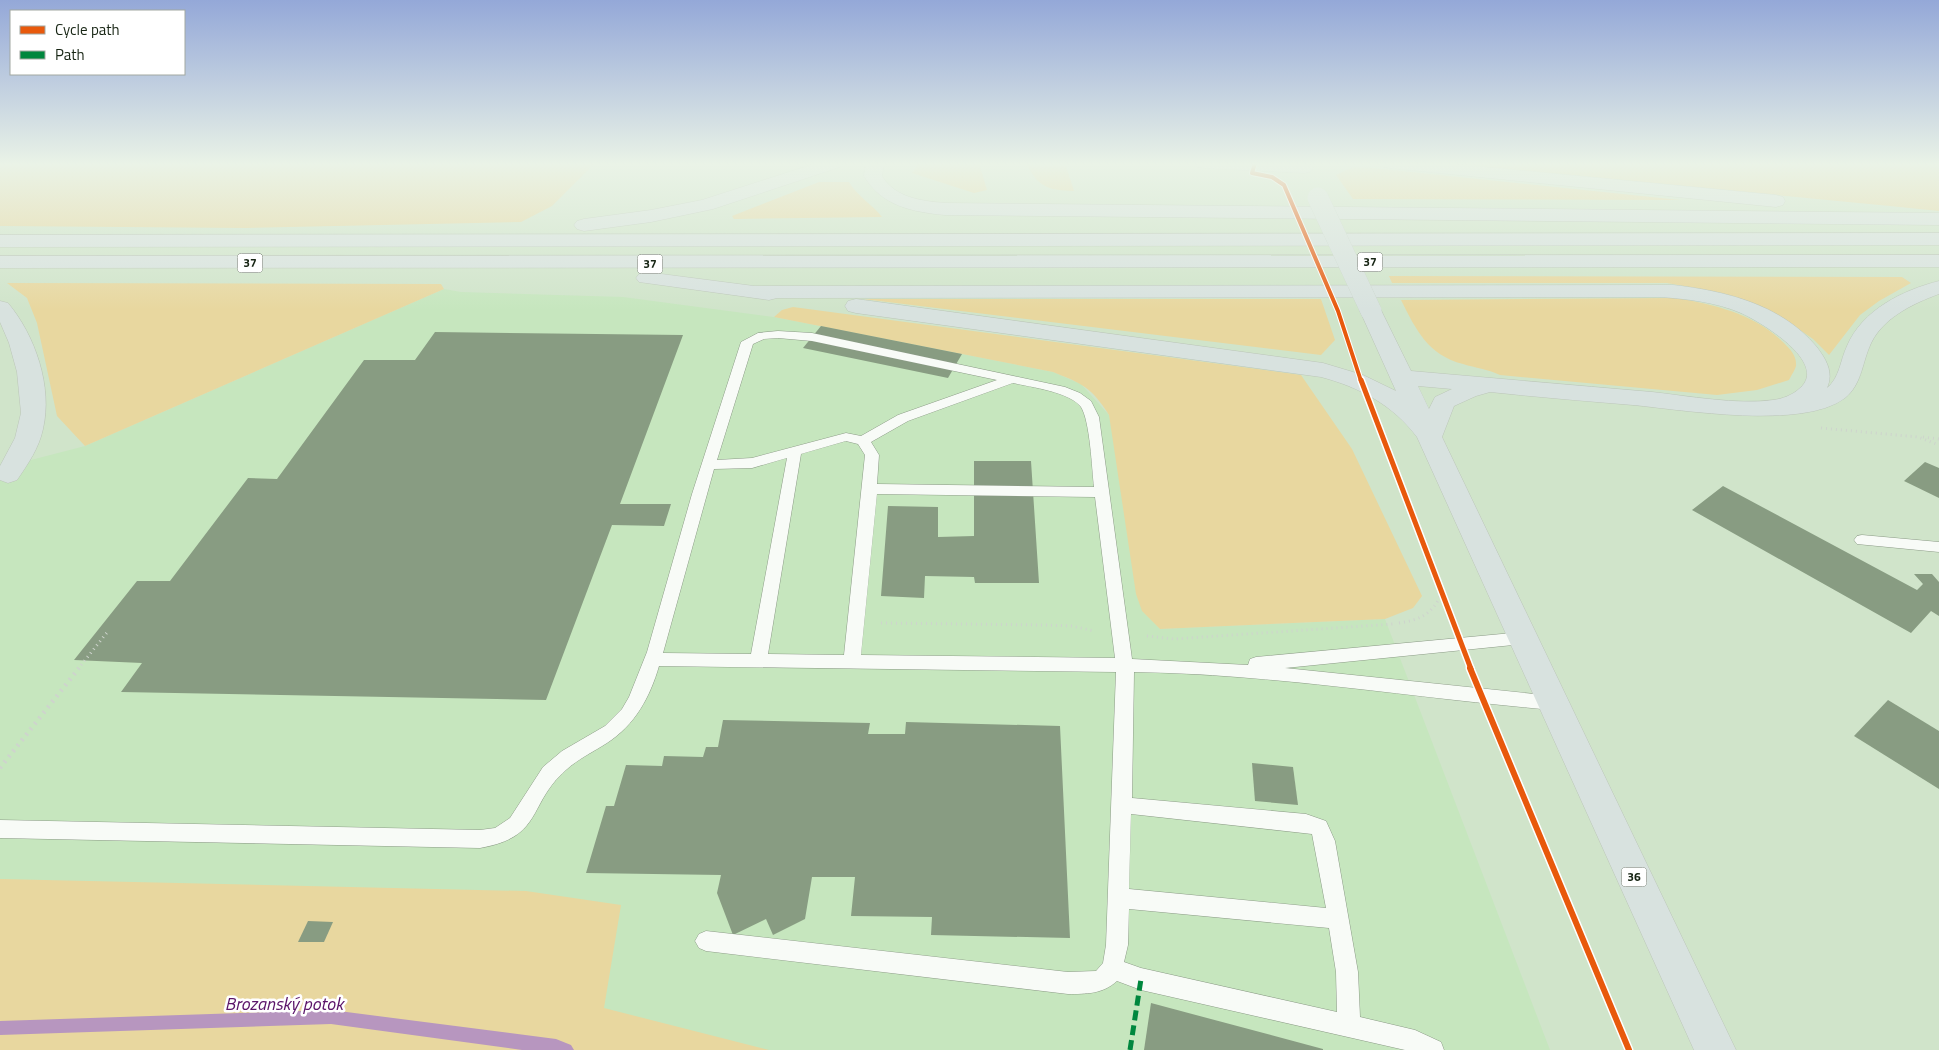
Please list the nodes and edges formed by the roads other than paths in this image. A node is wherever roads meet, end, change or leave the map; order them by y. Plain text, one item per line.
1 (668, 212) edge
2 (1276, 212) edge
3 (1325, 212) edge
4 (1879, 212) edge
5 (1939, 218) edge
6 (1939, 239) edge
7 (409, 240) junction
8 (0, 241) edge
9 (1939, 261) edge
10 (0, 262) edge
11 (499, 264) junction
12 (1939, 287) edge
13 (752, 292) junction
14 (0, 308) edge
15 (1400, 376) junction
16 (1012, 379) junction
17 (1489, 385) junction
18 (1777, 407) junction
19 (1430, 437) junction
20 (863, 441) junction
21 (795, 452) junction
22 (708, 465) junction
23 (8, 474) dead end
24 (870, 489) junction
25 (1102, 492) junction
26 (1862, 540) dead end
27 (1939, 546) edge
28 (1523, 638) junction
29 (651, 660) junction
30 (758, 661) junction
31 (852, 662) junction
32 (1125, 664) junction
33 (1178, 666) junction
34 (1554, 703) junction
35 (1121, 805) junction
36 (0, 829) edge
37 (1118, 898) junction
38 (1338, 920) junction
39 (706, 941) dead end
40 (1113, 969) junction
41 (1349, 1026) junction
42 (1433, 1050) edge
43 (1715, 1050) edge

1 - 7 main road
2 - 5 main road
3 - 15 main road, 36, bridge
4 - 5 main road
6 - 7 main road, 37
7 - 8 main road, 37
9 - 11 main road, 37
10 - 11 main road, 37
11 - 13 main road
12 - 18 main road
13 - 18 main road
13 - 19 main road
14 - 23 main road
15 - 17 main road
15 - 19 main road, 36
16 - 20 lane
16 - 22 lane
16 - 25 lane
17 - 18 main road
17 - 19 main road
19 - 28 main road, 36
20 - 21 lane
20 - 24 lane
21 - 22 lane
21 - 30 lane
22 - 29 lane
24 - 25 lane
24 - 31 lane
25 - 32 lane
26 - 27 lane
28 - 33 lane
28 - 34 main road, 36
29 - 30 lane
29 - 36 lane
30 - 31 lane
31 - 32 lane
32 - 33 lane
32 - 35 lane
33 - 34 lane
34 - 43 main road, 36
35 - 37 lane
35 - 38 lane
37 - 38 lane
37 - 40 lane
38 - 41 lane
39 - 40 lane
40 - 41 lane
41 - 42 lane

